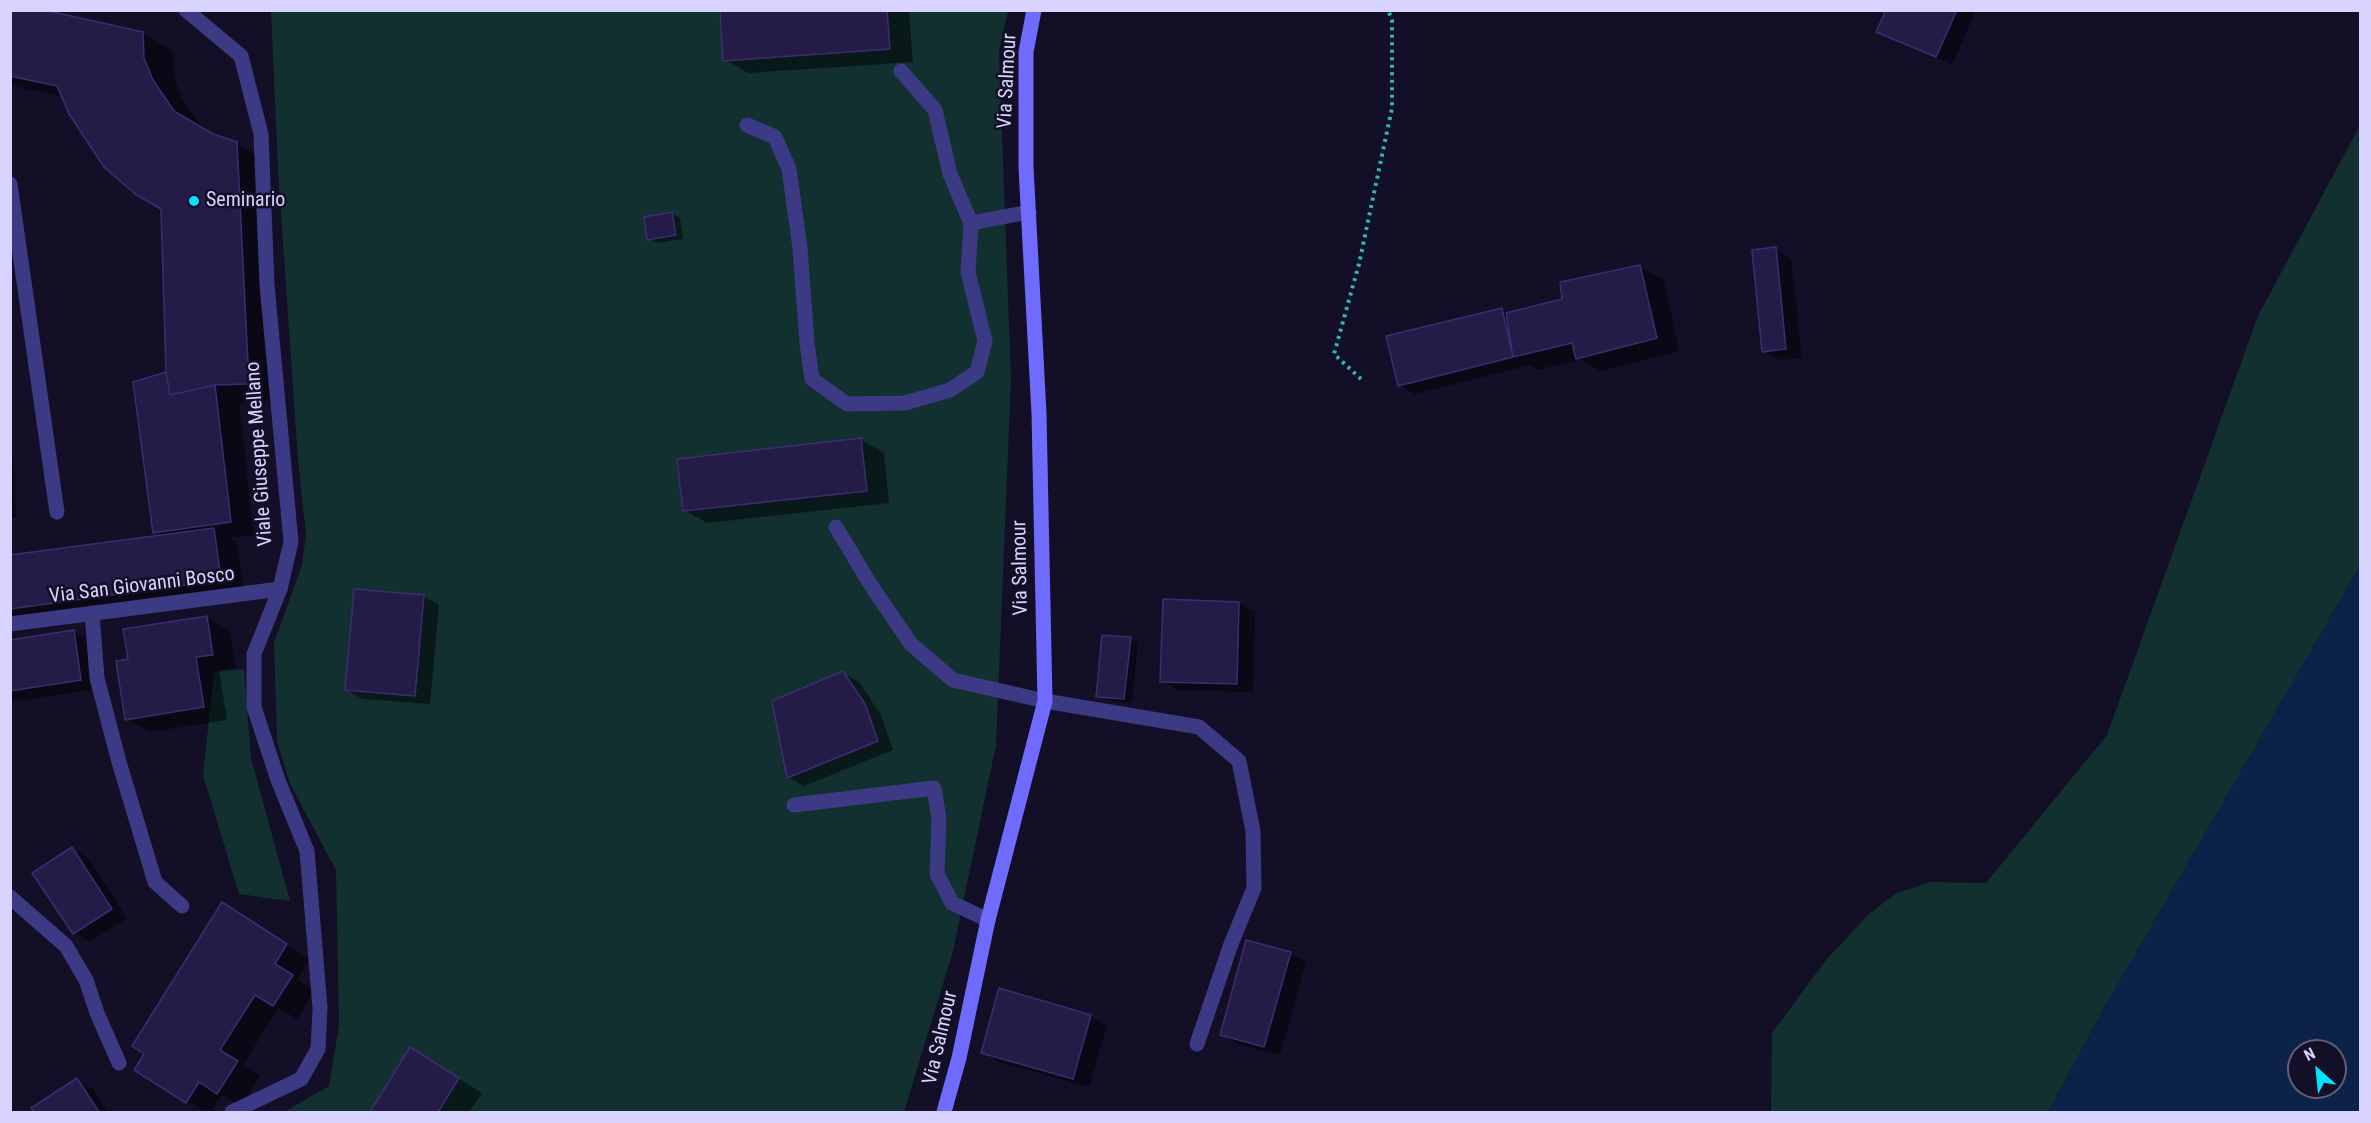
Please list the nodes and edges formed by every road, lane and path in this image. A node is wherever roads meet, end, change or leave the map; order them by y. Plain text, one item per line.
1 (186, 10) edge
2 (1034, 10) edge
3 (1388, 10) edge
4 (902, 71) dead end
5 (747, 125) dead end
6 (10, 184) edge
7 (1029, 212) junction
8 (971, 223) junction
9 (1361, 379) dead end
10 (57, 512) dead end
11 (836, 527) dead end
12 (280, 589) junction
13 (92, 613) junction
14 (10, 624) edge
15 (1045, 701) junction
16 (794, 805) dead end
17 (10, 897) edge
18 (182, 906) dead end
19 (988, 920) junction
20 (1197, 1044) dead end
21 (119, 1063) dead end
22 (232, 1113) edge
23 (944, 1113) edge

1 - 12 street, Viale Giuseppe Mellano
2 - 7 main road, Via Salmour
3 - 9 path
4 - 8 street
5 - 8 street
6 - 10 street
7 - 8 street
7 - 15 main road, Via Salmour
11 - 15 street
12 - 13 street, Via San Giovanni Bosco
12 - 22 street, Viale Giuseppe Mellano
13 - 14 street, Via San Giovanni Bosco
13 - 18 street
15 - 19 main road, Via Salmour
15 - 20 street
16 - 19 street
17 - 21 street
19 - 23 main road, Via Salmour

